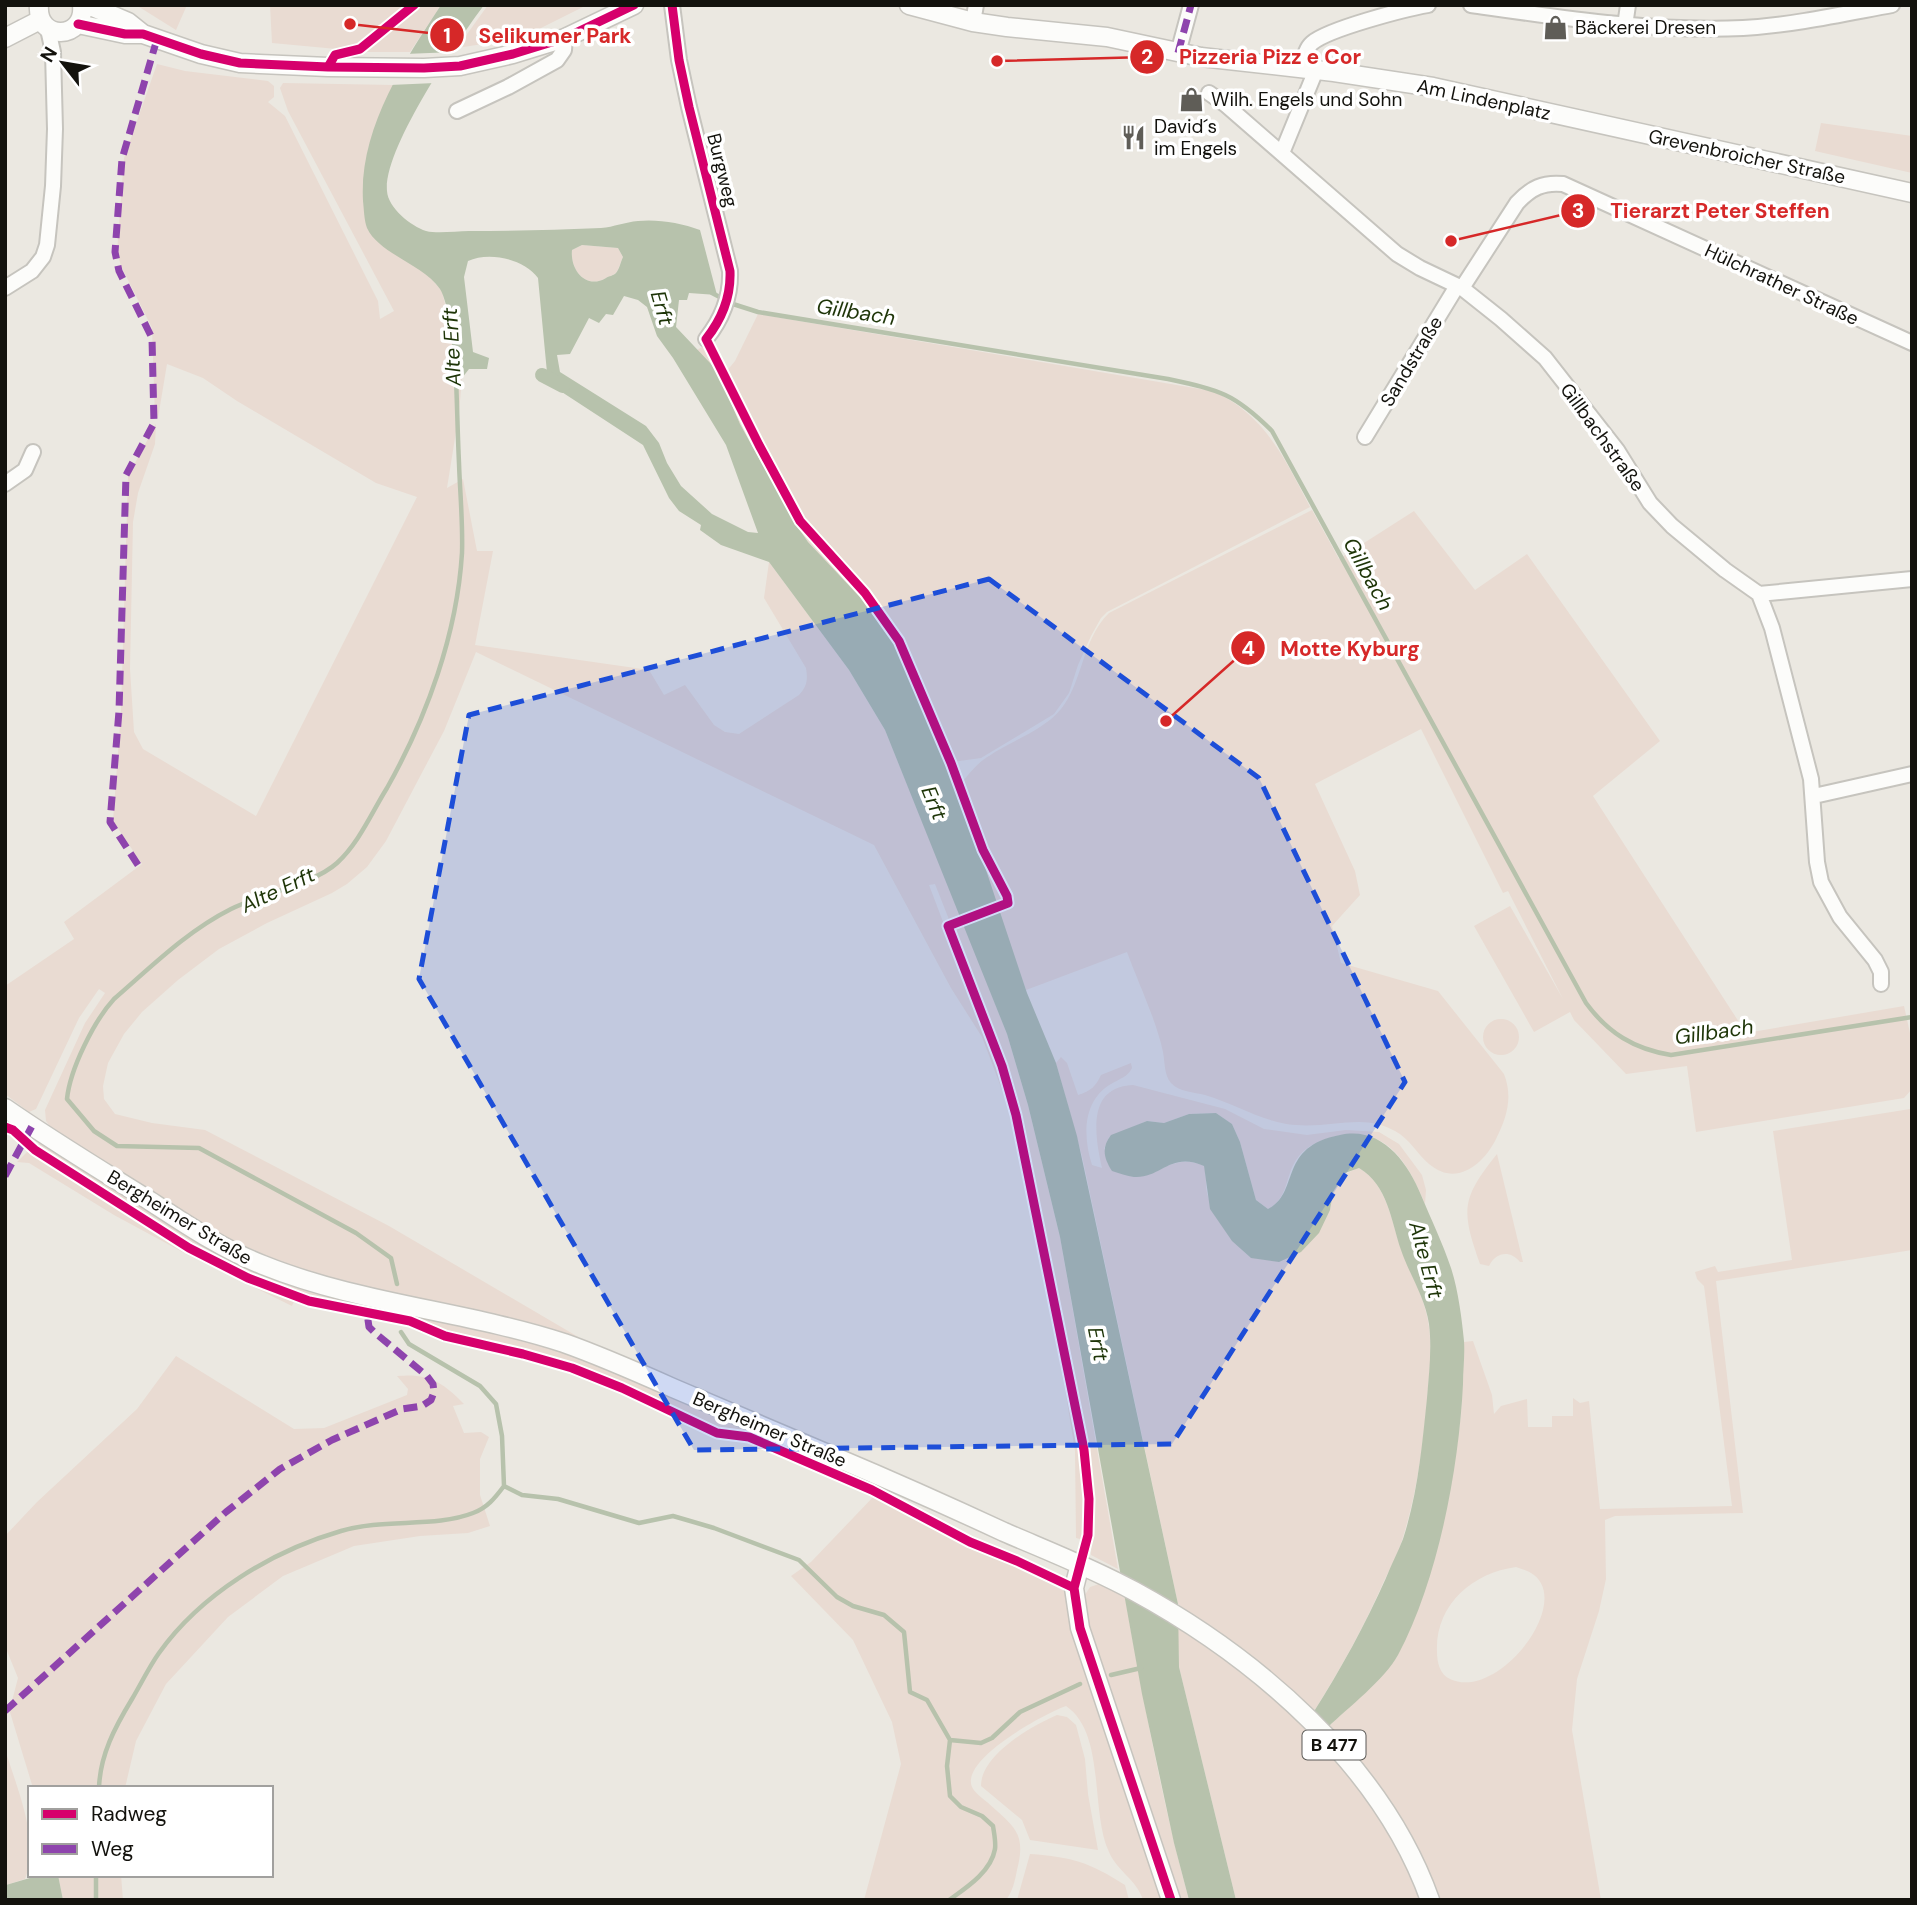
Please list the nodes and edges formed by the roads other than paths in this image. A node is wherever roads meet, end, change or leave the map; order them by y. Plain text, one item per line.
1 (82, 5) edge
2 (88, 5) edge
3 (634, 5) edge
4 (672, 5) edge
5 (909, 5) edge
6 (1191, 5) edge
7 (1428, 5) edge
8 (1471, 5) edge
9 (1628, 5) edge
10 (1883, 6) edge
11 (975, 13) edge
12 (41, 15) edge
13 (5, 26) edge
14 (1625, 26) junction
15 (72, 28) junction
16 (143, 34) junction
17 (5, 37) edge
18 (565, 38) junction
19 (52, 52) junction
20 (1178, 53) junction
21 (1309, 69) junction
22 (1209, 93) dead end
23 (457, 111) dead end
24 (1582, 120) joint
25 (1282, 153) junction
26 (1536, 186) joint
27 (1912, 193) edge
28 (1460, 287) junction
29 (5, 288) edge
30 (706, 339) dead end
31 (1912, 343) edge
32 (1365, 437) dead end
33 (33, 452) dead end
34 (5, 484) edge
35 (1912, 579) edge
36 (1759, 594) junction
37 (1908, 778) edge
38 (1814, 796) junction
39 (1881, 984) dead end
40 (5, 1108) edge
41 (1080, 1564) junction
42 (1171, 1900) edge
43 (1430, 1900) edge

1 - 15 main road
2 - 16 main road
3 - 18 main road
4 - 30 street, Burgweg
5 - 11 main road, Am Lindenplatz
6 - 20 street
7 - 21 street
8 - 14 street
9 - 14 street
10 - 14 street
11 - 20 main road, Am Lindenplatz
12 - 13 main road
12 - 15 main road
12 - 17 main road
12 - 19 street
15 - 16 main road
15 - 19 street
16 - 18 main road
18 - 23 street
19 - 29 street
20 - 21 main road, Am Lindenplatz
21 - 24 main road, Am Lindenplatz
21 - 25 street
22 - 25 street, Gillbachstraße
24 - 27 main road, Grevenbroicher Straße
25 - 28 street, Gillbachstraße
26 - 28 street, Sandstraße
26 - 31 street, Hülchrather Straße
28 - 32 street, Sandstraße
28 - 36 street, Gillbachstraße
33 - 34 street
35 - 36 street
36 - 38 street
37 - 38 street
38 - 39 street
40 - 41 main road, Bergheimer Straße / B 477
41 - 42 main road
41 - 43 main road, Bergheimer Straße / B 477

